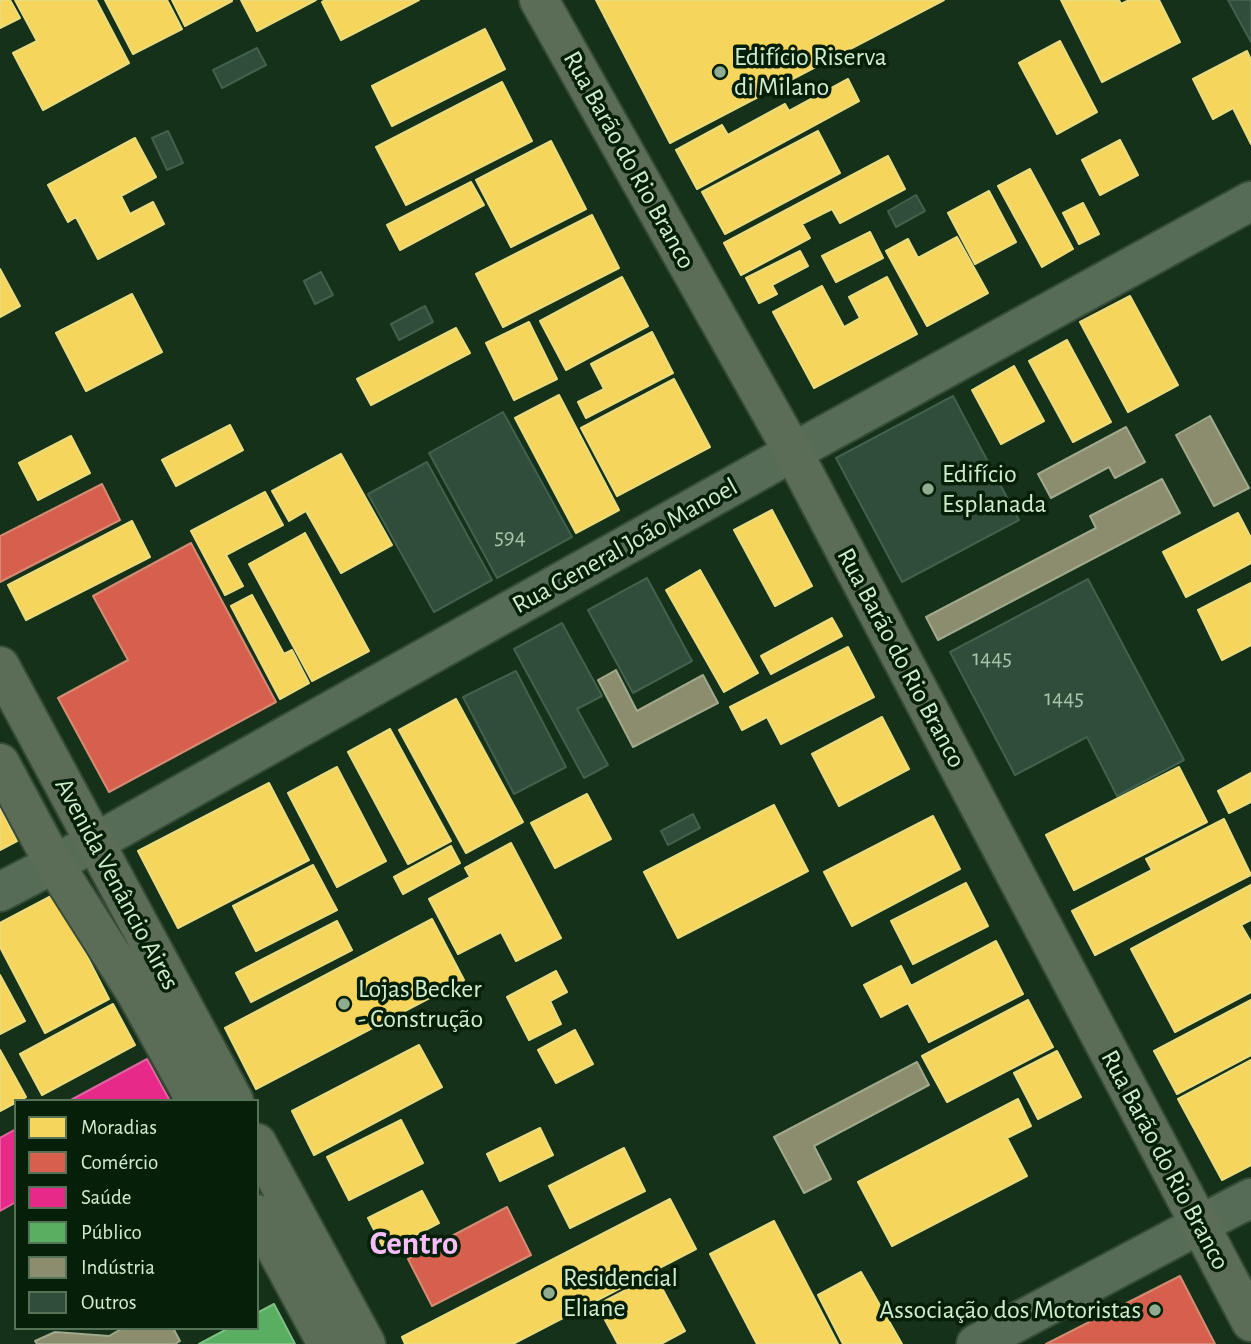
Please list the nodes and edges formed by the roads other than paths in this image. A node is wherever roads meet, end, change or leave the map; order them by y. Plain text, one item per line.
1 (539, 0) edge
2 (1251, 201) edge
3 (793, 452) junction
4 (0, 666) edge
5 (13, 720) edge
6 (0, 763) edge
7 (94, 843) junction
8 (53, 862) junction
9 (0, 892) edge
10 (151, 986) junction
11 (195, 1099) edge
12 (233, 1099) edge
13 (259, 1147) edge
14 (1251, 1198) edge
15 (259, 1218) edge
16 (1199, 1225) junction
17 (1251, 1322) edge
18 (327, 1344) edge
19 (366, 1344) edge
20 (976, 1344) edge

1 - 3 main road, Rua Barão do Rio Branco
2 - 3 street, Rua General João Manoel
3 - 7 street, Rua General João Manoel
3 - 16 main road, Rua Barão do Rio Branco
4 - 5 main road, Avenida Venâncio Aires
5 - 7 main road, Avenida Venâncio Aires
6 - 8 main road, Avenida Venâncio Aires
7 - 8 street, Rua General João Manoel
7 - 10 main road, Avenida Venâncio Aires
8 - 9 street, Rua General João Manoel
8 - 10 main road, Avenida Venâncio Aires
10 - 11 main road, Avenida Venâncio Aires
10 - 12 main road, Avenida Venâncio Aires
13 - 19 main road
14 - 16 street
15 - 18 main road
16 - 17 main road, Rua Barão do Rio Branco
16 - 20 street

